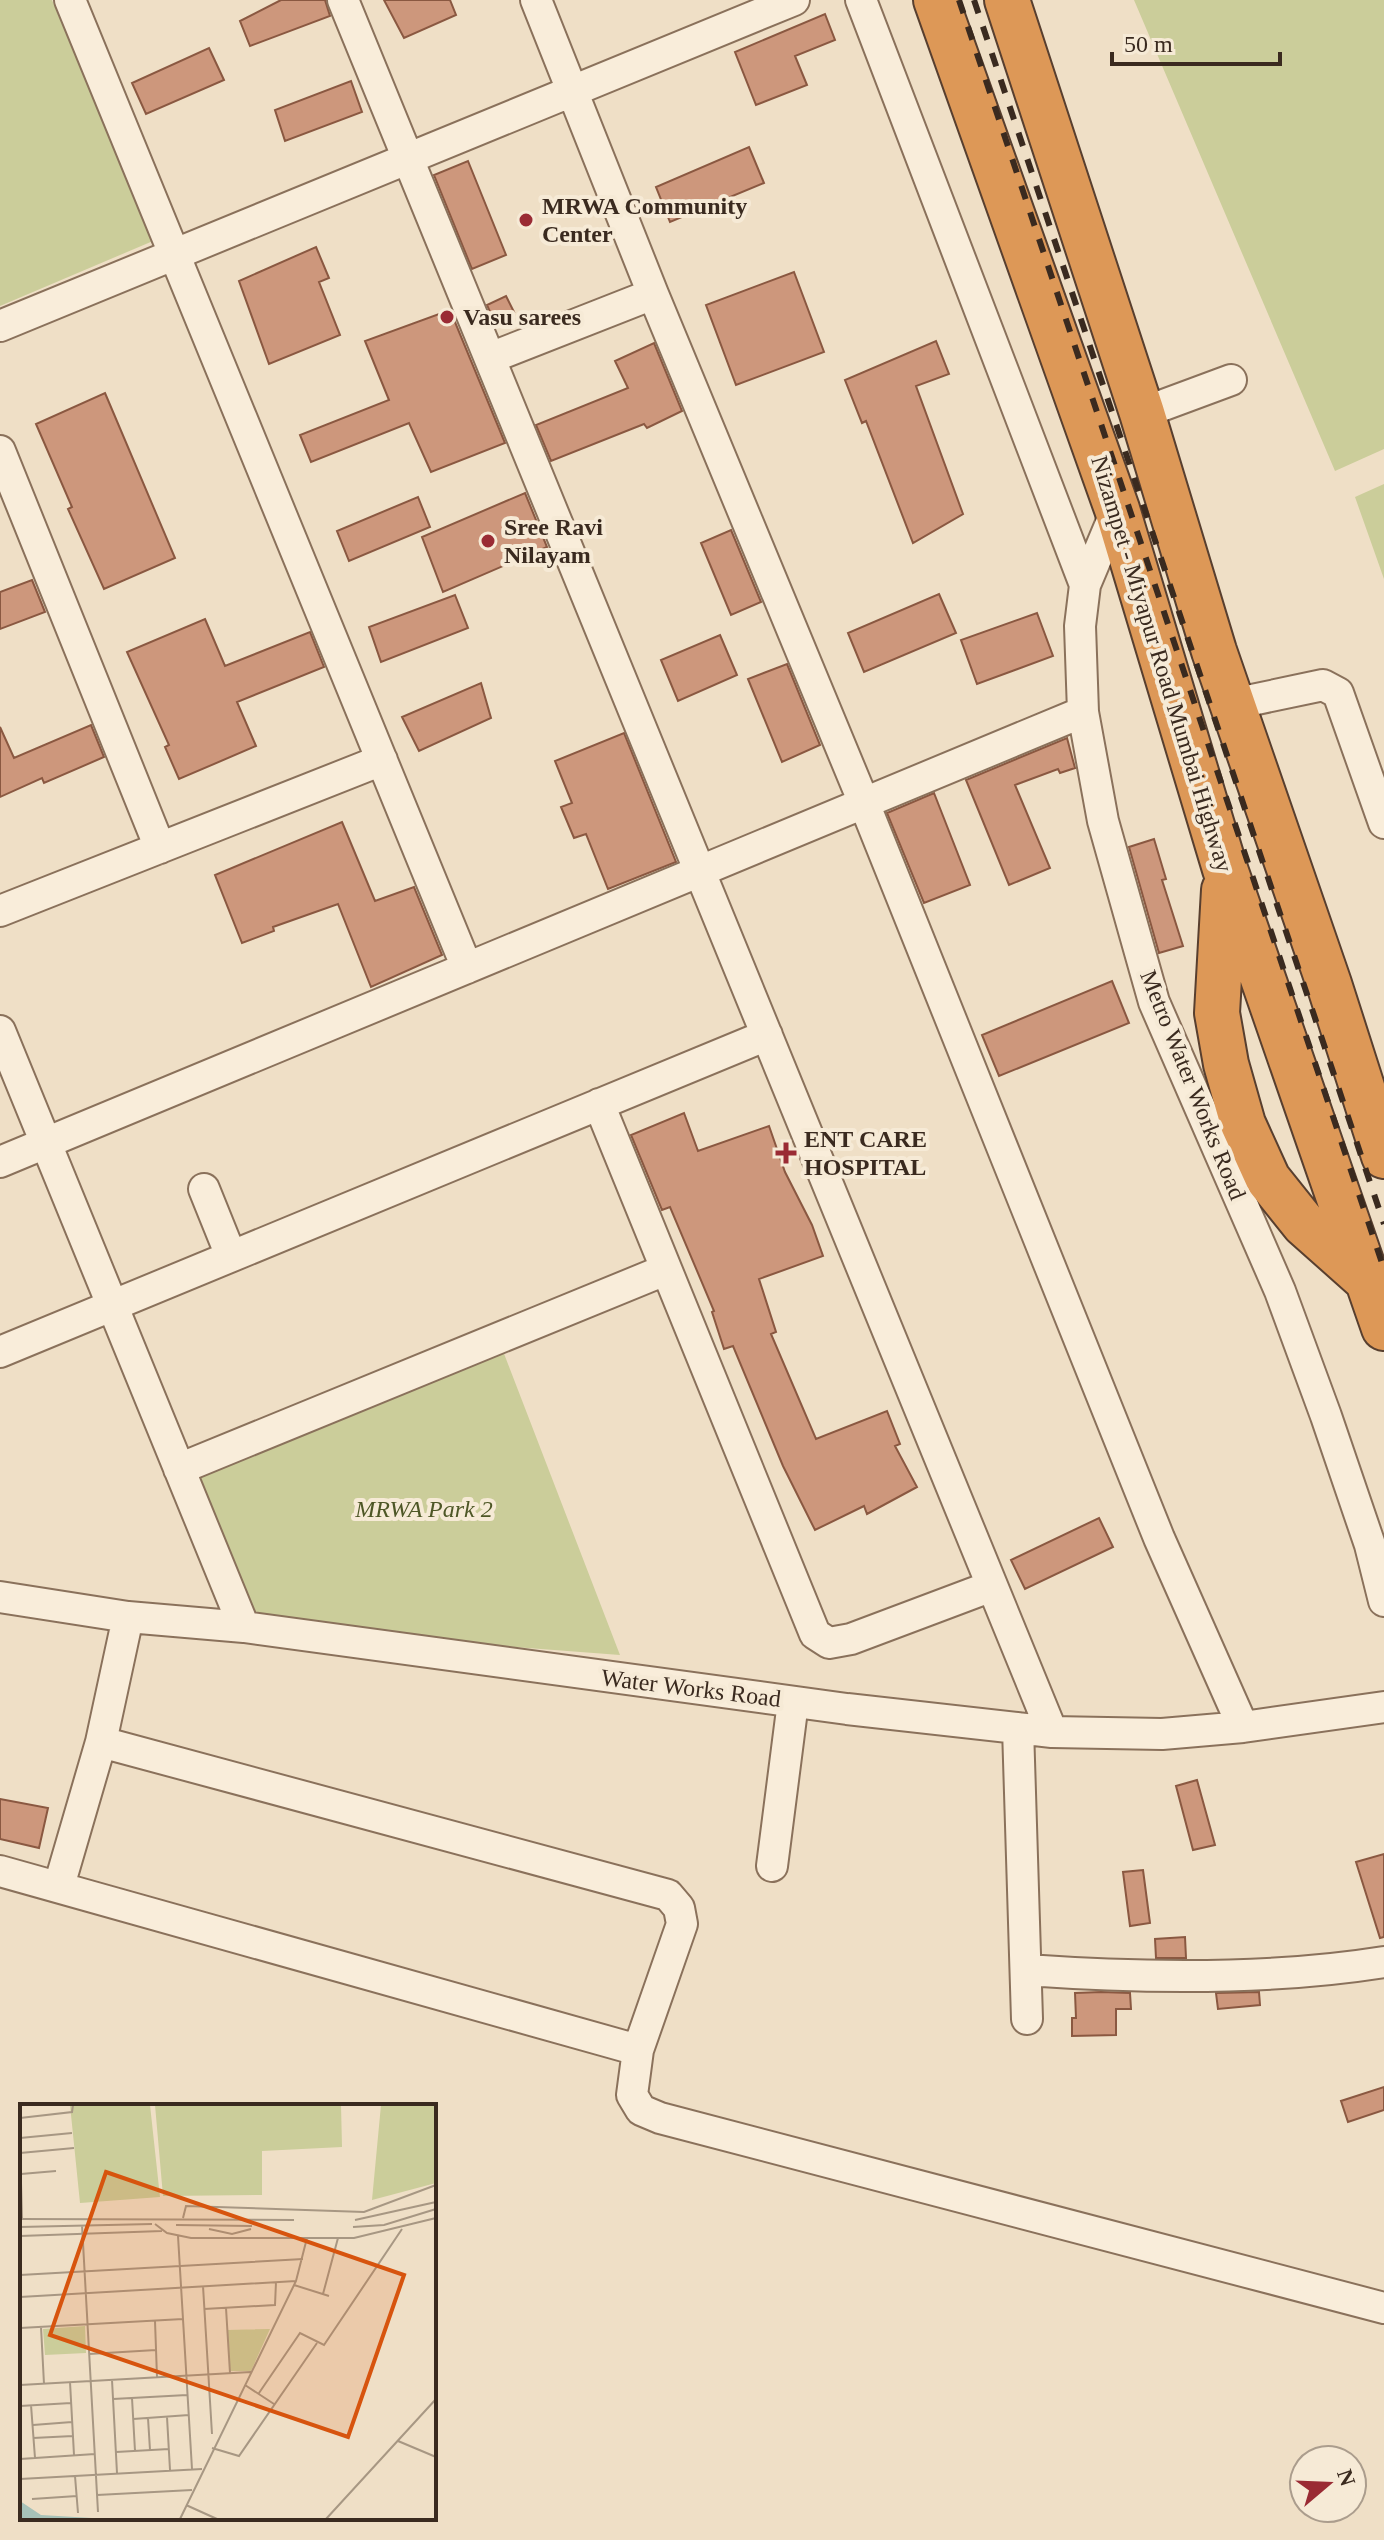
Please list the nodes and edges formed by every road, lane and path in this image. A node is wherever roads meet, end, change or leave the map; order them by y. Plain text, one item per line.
1 (70, 0) edge
2 (343, 0) edge
3 (536, 0) edge
4 (794, 0) edge
5 (861, 0) edge
6 (936, 0) edge
7 (1007, 0) edge
8 (573, 91) junction
9 (408, 158) junction
10 (174, 254) junction
11 (653, 294) junction
12 (0, 326) edge
13 (490, 358) junction
14 (1231, 380) dead end
15 (1142, 413) junction
16 (0, 451) edge
17 (1117, 509) junction
18 (1085, 585) junction
19 (1233, 704) junction
20 (1083, 712) junction
21 (382, 760) junction
22 (864, 803) junction
23 (1384, 823) edge
24 (160, 848) junction
25 (1225, 869) junction
26 (700, 871) junction
27 (0, 911) edge
28 (467, 968) junction
29 (1329, 984) junction
30 (0, 1031) edge
31 (767, 1035) junction
32 (1384, 1057) edge
33 (599, 1104) junction
34 (46, 1143) junction
35 (1384, 1156) edge
36 (0, 1162) edge
37 (204, 1189) dead end
38 (231, 1256) junction
39 (665, 1270) junction
40 (1368, 1281) junction
41 (112, 1305) junction
42 (1384, 1328) edge
43 (0, 1352) edge
44 (179, 1469) junction
45 (992, 1586) junction
46 (0, 1597) edge
47 (1384, 1601) edge
48 (128, 1617) junction
49 (244, 1627) junction
50 (793, 1702) junction
51 (1384, 1707) edge
52 (1243, 1727) junction
53 (1018, 1728) junction
54 (1052, 1732) junction
55 (101, 1742) junction
56 (772, 1866) dead end
57 (0, 1871) edge
58 (59, 1886) junction
59 (1384, 1962) edge
60 (1026, 1970) junction
61 (1027, 2019) dead end
62 (638, 2050) junction
63 (1384, 2308) edge

1 - 10 street
2 - 9 street
3 - 8 street
4 - 8 street
5 - 18 street
6 - 17 highway, Nizampet - Miyapur Road Mumbai Highway
7 - 15 highway
8 - 9 street
8 - 11 street
9 - 10 street
9 - 13 street
10 - 12 street
10 - 21 street
11 - 13 street
11 - 22 street
13 - 26 street
14 - 15 street
15 - 19 highway
16 - 24 street
17 - 18 street, Metro Water Works Road
17 - 25 highway, Nizampet - Miyapur Road Mumbai Highway
18 - 20 street, Metro Water Works Road
19 - 23 street
19 - 29 highway
20 - 22 street
20 - 47 street, Metro Water Works Road
21 - 24 street
21 - 28 street
22 - 26 street
22 - 52 street
24 - 27 street
25 - 40 highway, Nizampet - Miyapur Road Mumbai Highway
25 - 40 highway
26 - 28 street
26 - 31 street
28 - 34 street
29 - 32 highway
29 - 35 highway
30 - 34 street
31 - 33 street
31 - 45 street
33 - 38 street
33 - 39 street
34 - 36 street
34 - 41 street
37 - 38 street
38 - 41 street
39 - 44 street
39 - 45 street
40 - 42 highway, Nizampet - Miyapur Road Mumbai Highway
41 - 43 street
41 - 44 street
44 - 49 street
45 - 54 street
46 - 48 street, Water Works Road
48 - 49 street, Water Works Road
48 - 55 street
49 - 50 street, Water Works Road
50 - 53 street, Water Works Road
50 - 56 street
51 - 52 street, Water Works Road
52 - 54 street, Water Works Road
53 - 54 street, Water Works Road
53 - 60 street
55 - 58 street
55 - 62 street
57 - 58 street
58 - 62 street
59 - 60 street
60 - 61 street
62 - 63 street

